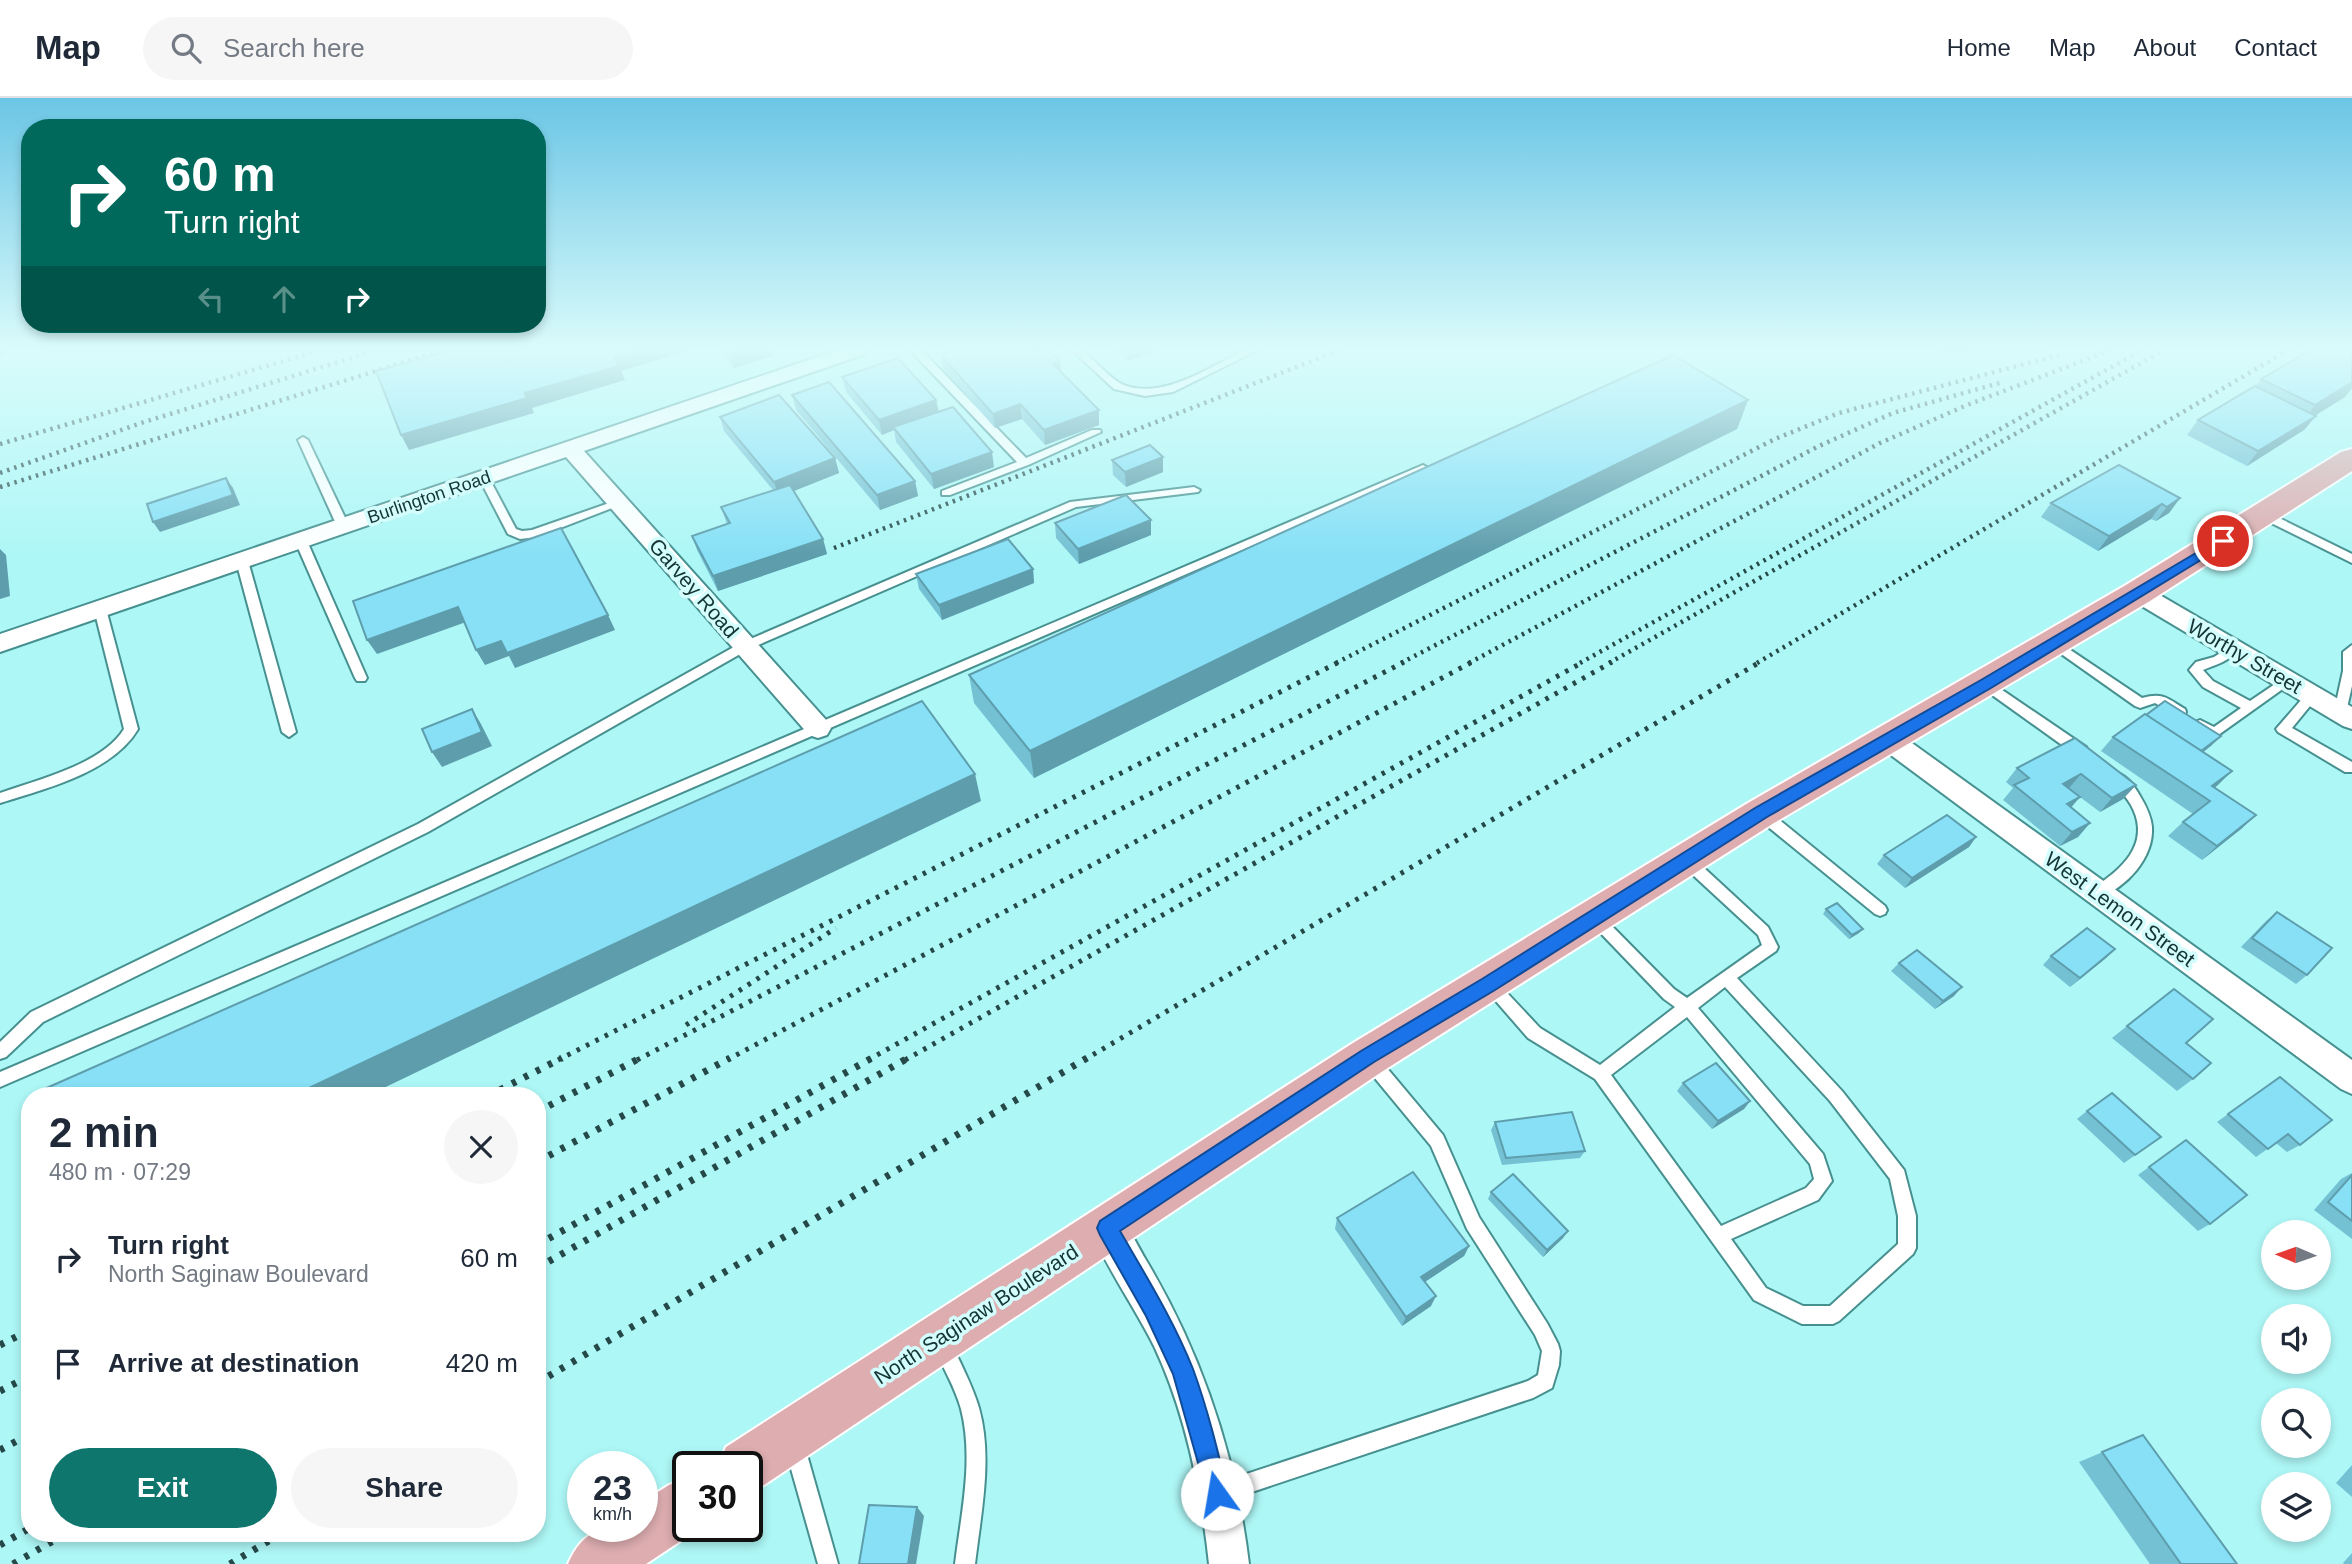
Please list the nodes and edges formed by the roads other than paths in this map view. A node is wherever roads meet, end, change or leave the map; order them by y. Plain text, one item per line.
1 (660, 418) edge
2 (981, 418) edge
3 (1096, 432) edge
4 (303, 440) dead end
5 (571, 449) junction
6 (2352, 458) edge
7 (1024, 463) junction
8 (1423, 468) edge
9 (484, 478) junction
10 (1194, 490) dead end
11 (946, 493) dead end
12 (619, 503) junction
13 (2265, 515) junction
14 (343, 526) junction
15 (301, 541) junction
16 (2352, 559) edge
17 (242, 561) junction
18 (2138, 593) junction
19 (100, 609) junction
20 (0, 643) edge
21 (2054, 643) junction
22 (745, 646) junction
23 (2234, 649) junction
24 (2352, 649) edge
25 (361, 678) dead end
26 (2288, 681) junction
27 (1986, 684) junction
28 (2313, 695) junction
29 (2250, 707) junction
30 (2346, 715) edge
31 (818, 728) junction
32 (289, 732) dead end
33 (1889, 740) junction
34 (2091, 758) edge
35 (2352, 766) edge
36 (2109, 772) edge
37 (0, 798) edge
38 (1761, 813) junction
39 (1686, 860) junction
40 (2098, 892) junction
41 (1880, 909) dead end
42 (1594, 918) junction
43 (1727, 977) junction
44 (1489, 984) junction
45 (1689, 1008) junction
46 (0, 1052) edge
47 (1368, 1057) junction
48 (1601, 1074) junction
49 (2352, 1079) edge
50 (0, 1080) edge
51 (1107, 1228) junction
52 (1718, 1236) junction
53 (939, 1338) junction
54 (792, 1436) junction
55 (763, 1455) edge
56 (1217, 1494) junction
57 (672, 1514) edge
58 (596, 1564) edge
59 (828, 1564) edge
60 (965, 1564) edge
61 (1229, 1564) edge

1 - 5 street, Burlington Road
2 - 7 lane
3 - 7 lane
4 - 14 lane
5 - 9 street, Burlington Road
5 - 12 street, Garvey Road
6 - 13 main road, North Saginaw Boulevard
7 - 11 lane
8 - 31 lane
9 - 12 lane
9 - 14 street, Burlington Road
10 - 22 lane
12 - 22 street, Garvey Road
13 - 16 lane
13 - 18 main road, North Saginaw Boulevard
14 - 15 street, Burlington Road
15 - 17 street, Burlington Road
15 - 25 lane
17 - 19 street, Burlington Road
17 - 32 lane
18 - 21 main road, North Saginaw Boulevard
18 - 23 street, Worthy Street
19 - 20 street, Burlington Road
19 - 37 lane
21 - 27 main road, North Saginaw Boulevard
21 - 29 lane
22 - 31 street, Garvey Road
22 - 46 lane
23 - 26 street, Worthy Street
23 - 29 lane
24 - 30 lane
26 - 28 street, Worthy Street
26 - 29 lane
27 - 33 main road, North Saginaw Boulevard
27 - 34 lane
28 - 30 street, Worthy Street
28 - 35 lane
31 - 50 lane
33 - 38 main road, North Saginaw Boulevard
33 - 40 street, West Lemon Street
36 - 40 lane
38 - 39 main road, North Saginaw Boulevard
38 - 41 lane
39 - 42 main road, North Saginaw Boulevard
39 - 43 lane
40 - 49 street, West Lemon Street
42 - 44 main road, North Saginaw Boulevard
42 - 45 lane
43 - 45 lane
43 - 52 lane
44 - 47 main road, North Saginaw Boulevard
44 - 48 lane
45 - 48 lane
45 - 52 lane
47 - 51 main road, North Saginaw Boulevard
47 - 56 lane
48 - 52 lane
51 - 53 main road, North Saginaw Boulevard
51 - 56 street
53 - 54 main road, North Saginaw Boulevard
53 - 60 lane
54 - 55 main road, North Saginaw Boulevard
54 - 59 lane
56 - 61 street
57 - 58 main road

